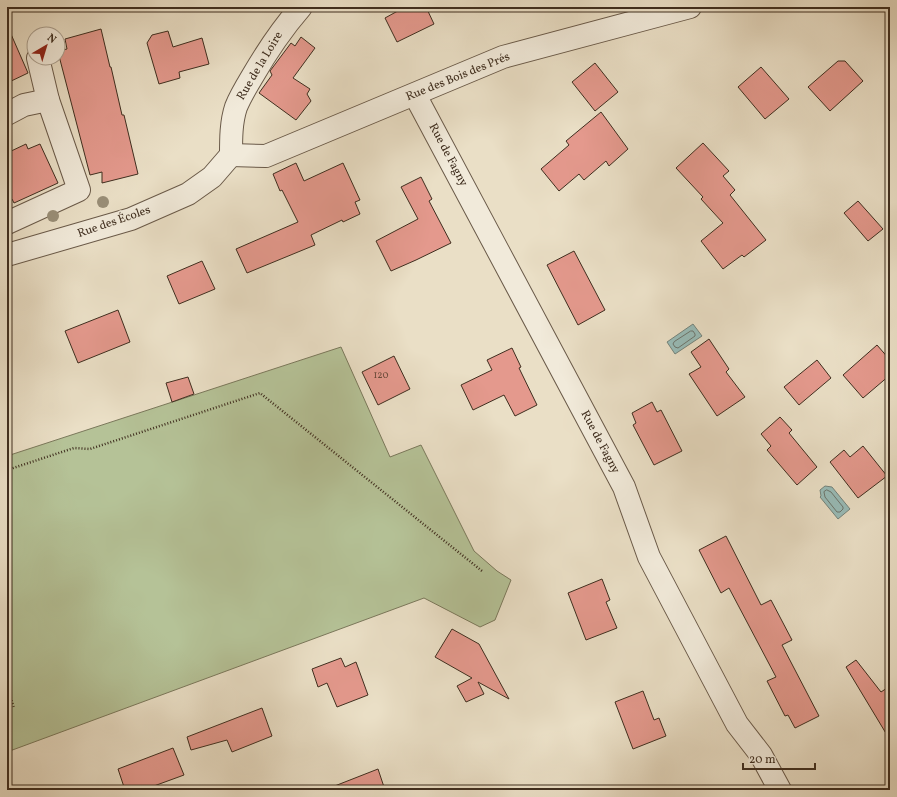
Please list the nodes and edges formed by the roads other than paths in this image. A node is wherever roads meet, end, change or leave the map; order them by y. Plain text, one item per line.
1 (301, 7) edge
2 (690, 7) edge
3 (40, 66) edge
4 (415, 94) junction
5 (48, 100) junction
6 (7, 114) edge
7 (231, 156) junction
8 (7, 223) edge
9 (7, 233) edge
10 (10, 254) edge
11 (780, 790) edge

1 - 7 street, Rue de la Loire
2 - 4 street, Rue des Bois des Prés
3 - 5 street
4 - 7 street, Rue des Bois des Prés
4 - 11 street, Rue de Fagny
5 - 6 street
5 - 8 street
7 - 10 street, Rue des Écoles
9 - 10 street

